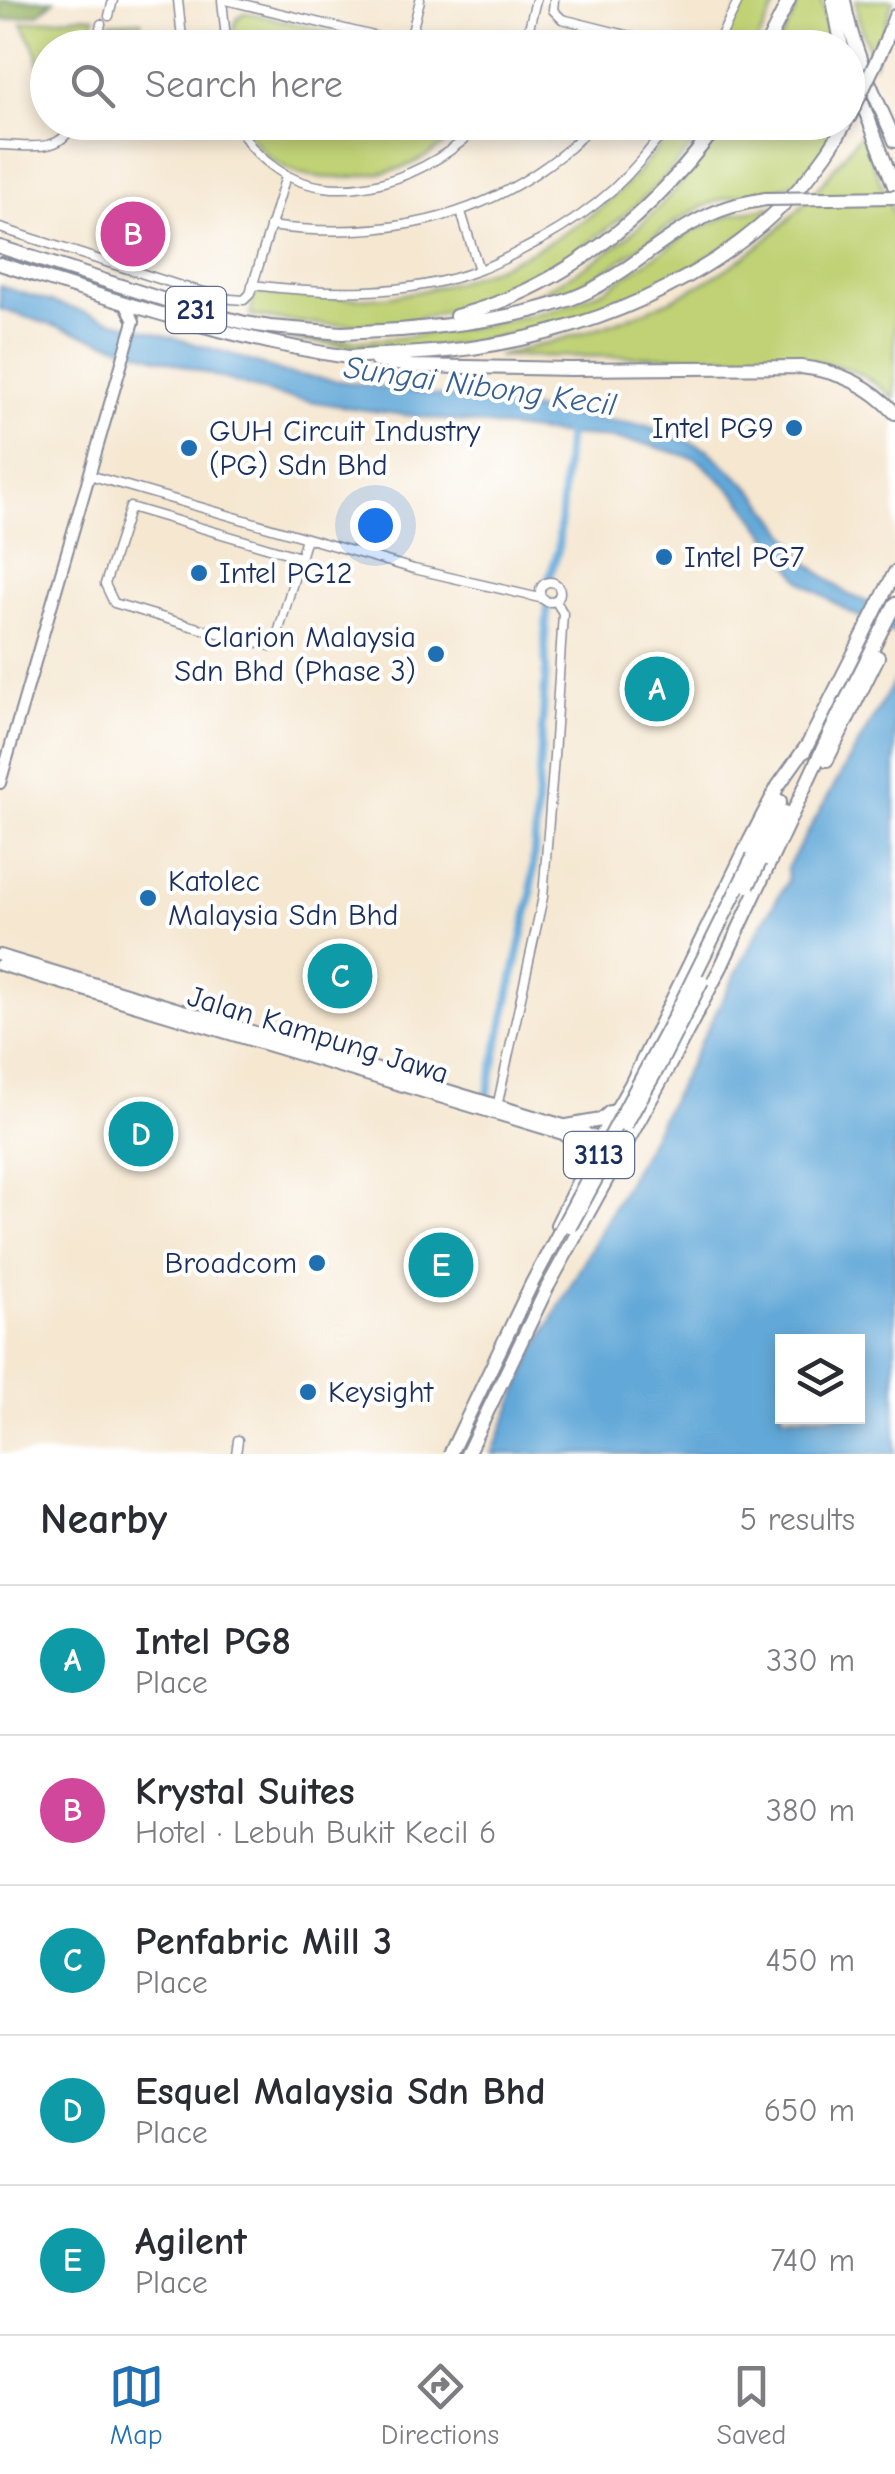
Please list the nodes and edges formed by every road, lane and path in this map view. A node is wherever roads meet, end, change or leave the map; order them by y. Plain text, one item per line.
1 (113, 0) edge
2 (178, 0) edge
3 (224, 0) edge
4 (420, 0) edge
5 (536, 0) edge
6 (554, 0) edge
7 (738, 0) edge
8 (789, 0) edge
9 (833, 0) edge
10 (844, 0) edge
11 (109, 16) dead end
12 (895, 16) edge
13 (101, 24) dead end
14 (100, 30) edge
15 (181, 30) edge
16 (225, 30) edge
17 (350, 30) edge
18 (412, 30) edge
19 (528, 30) edge
20 (606, 30) edge
21 (724, 30) edge
22 (774, 30) edge
23 (839, 30) edge
24 (850, 30) edge
25 (865, 73) edge
26 (865, 84) edge
27 (865, 110) edge
28 (884, 115) junction
29 (895, 132) edge
30 (62, 140) edge
31 (247, 140) edge
32 (465, 140) edge
33 (578, 140) edge
34 (656, 140) edge
35 (706, 140) edge
36 (836, 140) edge
37 (895, 141) edge
38 (0, 145) edge
39 (286, 176) junction
40 (895, 188) edge
41 (895, 197) edge
42 (461, 212) junction
43 (270, 226) junction
44 (0, 228) edge
45 (0, 247) edge
46 (101, 260) junction
47 (0, 264) edge
48 (479, 270) junction
49 (95, 278) junction
50 (252, 285) junction
51 (125, 303) junction
52 (162, 315) junction
53 (134, 322) junction
54 (400, 330) junction
55 (348, 356) junction
56 (895, 413) edge
57 (89, 475) junction
58 (306, 538) junction
59 (300, 557) junction
60 (895, 572) edge
61 (544, 600) junction
62 (556, 600) junction
63 (890, 602) edge
64 (895, 622) edge
65 (873, 644) junction
66 (837, 718) junction
67 (808, 744) junction
68 (0, 783) edge
69 (784, 836) junction
70 (756, 859) junction
71 (0, 955) edge
72 (0, 966) edge
73 (631, 1084) junction
74 (498, 1107) junction
75 (567, 1130) junction
76 (606, 1150) junction
77 (572, 1194) junction
78 (238, 1440) dead end
79 (236, 1454) edge
80 (447, 1454) edge
81 (463, 1454) edge

1 - 11 street
2 - 15 street
3 - 16 street
3 - 17 street
4 - 18 street
5 - 19 street
6 - 20 street
7 - 21 street
8 - 22 main road
9 - 23 main road
10 - 24 main road
12 - 26 main road, bridge
13 - 14 street
25 - 28 main road
27 - 40 main road
28 - 29 main road
28 - 37 main road
30 - 38 street
31 - 39 street
32 - 39 street
33 - 42 street
34 - 48 street
35 - 54 main road
36 - 55 main road
39 - 43 street
41 - 54 main road, bridge
42 - 43 street
42 - 48 street
43 - 50 street
44 - 46 street
45 - 49 main road, 231
46 - 49 street
46 - 50 street
47 - 51 main road, 231
48 - 50 street
49 - 54 main road, 231
51 - 52 main road, 231
51 - 53 street
52 - 53 street
52 - 55 main road, 231
53 - 57 street
55 - 56 main road
57 - 58 street
57 - 68 street
58 - 59 street
58 - 61 street
59 - 59 street
60 - 63 main road, 3113
61 - 62 street
61 - 62 street
62 - 74 street
63 - 65 main road, 3113
64 - 65 main road
65 - 66 main road, 3113
65 - 67 main road, 3113
65 - 69 main road
66 - 69 main road, 3113
66 - 70 main road, 3113
67 - 70 main road, 3113
67 - 73 main road, 3113
69 - 76 main road, 3113
70 - 80 main road, 3113, bridge
70 - 81 main road, 3113, bridge
71 - 74 street, Jalan Kampung Jawa
72 - 75 street, Jalan Kampung Jawa
73 - 75 main road
73 - 76 main road, 3113
74 - 75 street, Jalan Kampung Jawa
75 - 76 street, Jalan Kampung Jawa
75 - 77 main road
76 - 77 main road, 3113
76 - 81 main road, 3113
77 - 80 main road, 3113
78 - 79 street

